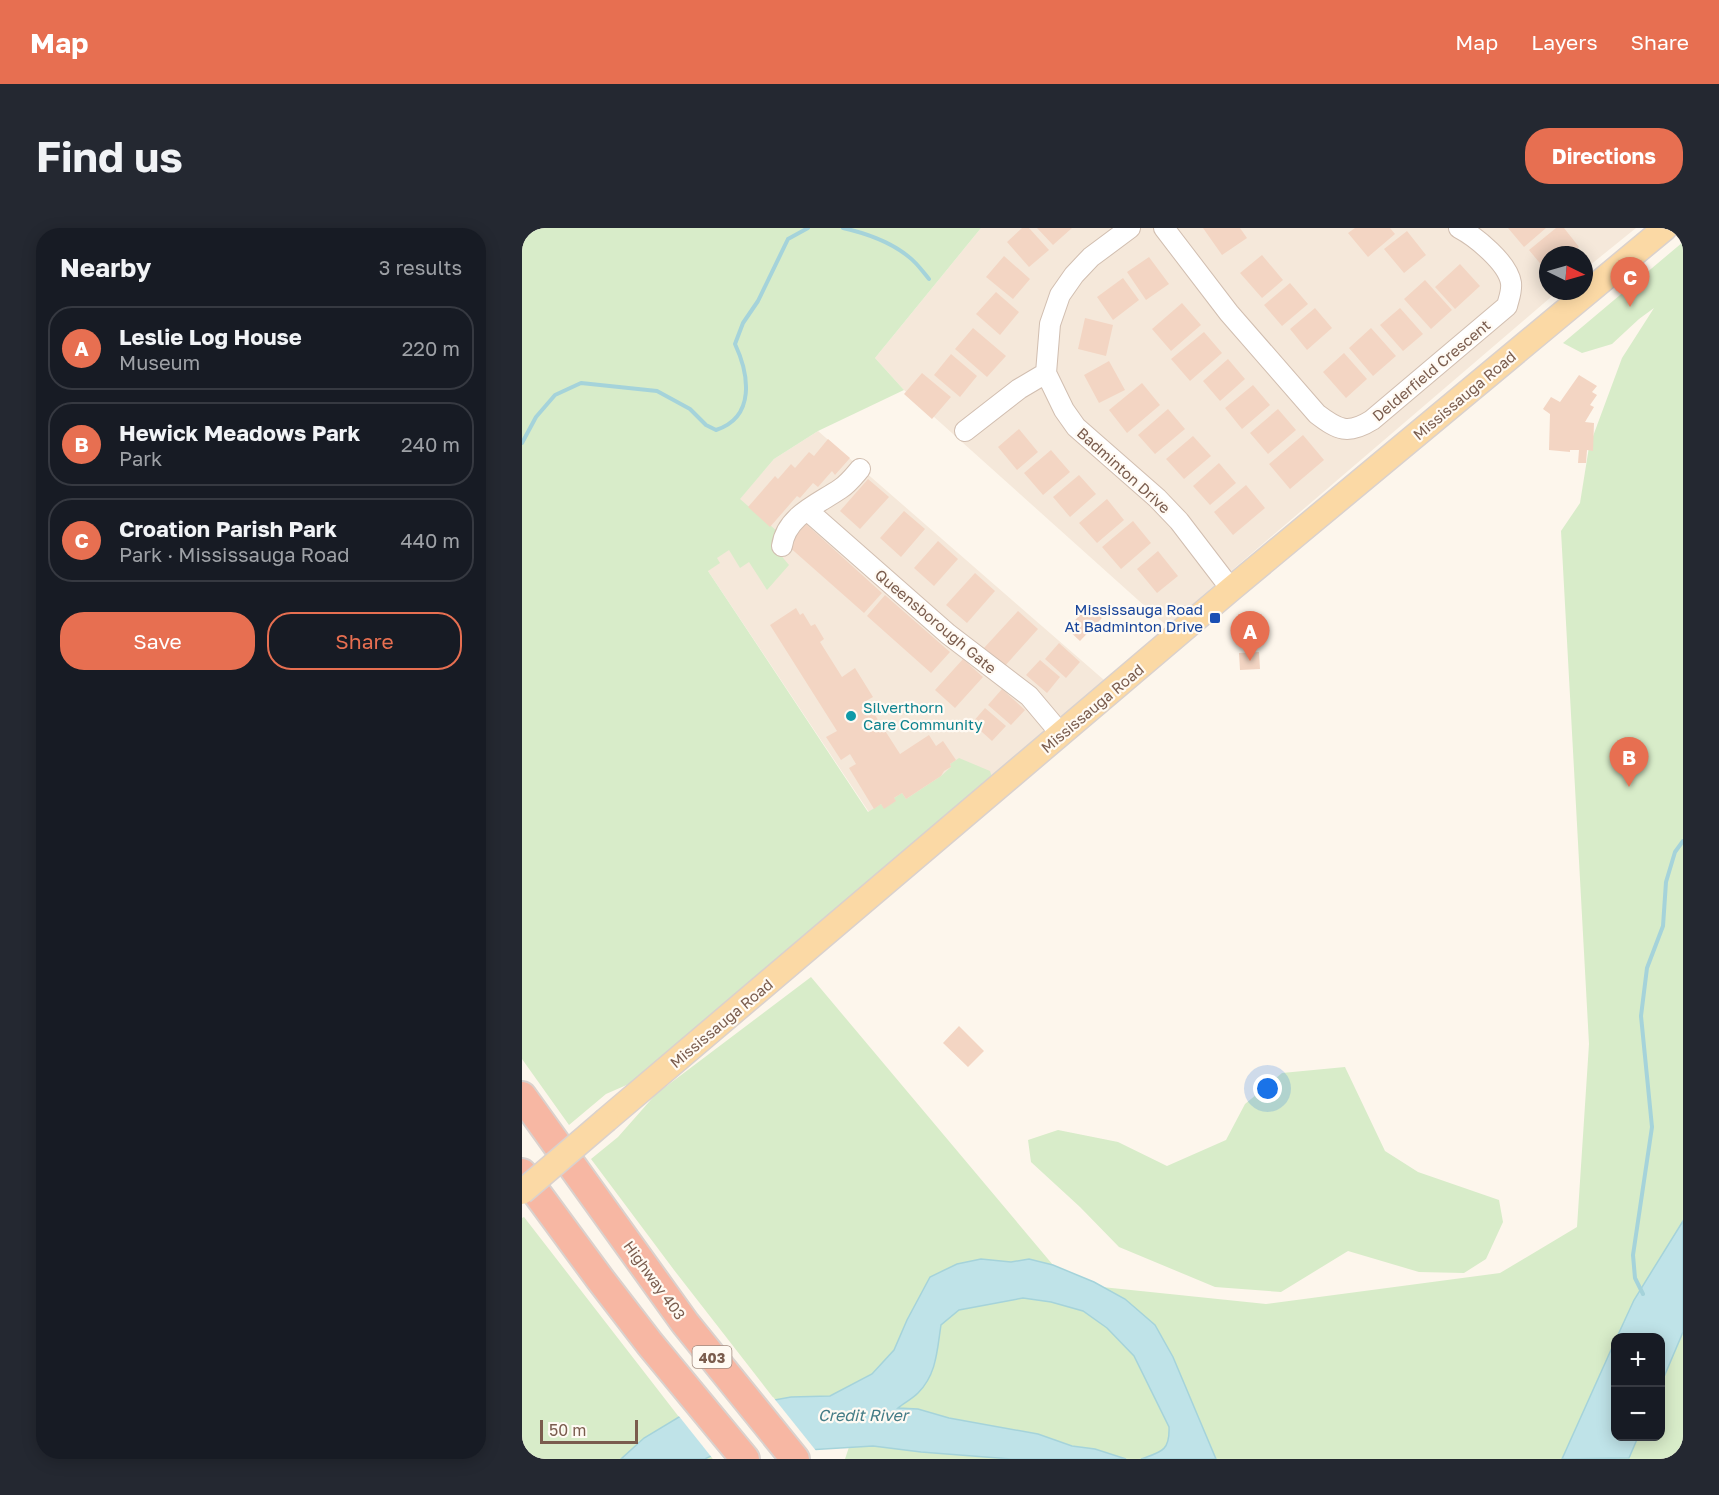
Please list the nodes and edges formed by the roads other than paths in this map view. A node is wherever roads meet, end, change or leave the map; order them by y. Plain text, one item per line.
1 (1130, 228) edge
2 (1164, 228) edge
3 (1459, 228) edge
4 (1665, 228) edge
5 (1046, 372) junction
6 (965, 431) dead end
7 (860, 469) dead end
8 (807, 510) junction
9 (782, 546) dead end
10 (1231, 589) junction
11 (1061, 734) junction
12 (522, 1096) edge
13 (522, 1173) edge
14 (522, 1192) edge
15 (745, 1459) edge
16 (795, 1459) edge

1 - 5 street
2 - 3 street, Delderfield Crescent
4 - 10 main road, Mississauga Road
5 - 6 street
5 - 10 street, Badminton Drive
7 - 8 street
8 - 9 street
8 - 11 street, Queensborough Gate
10 - 11 main road, Mississauga Road
11 - 14 main road, Mississauga Road, bridge
12 - 16 highway, Highway 403 / 403
13 - 15 highway, 403

